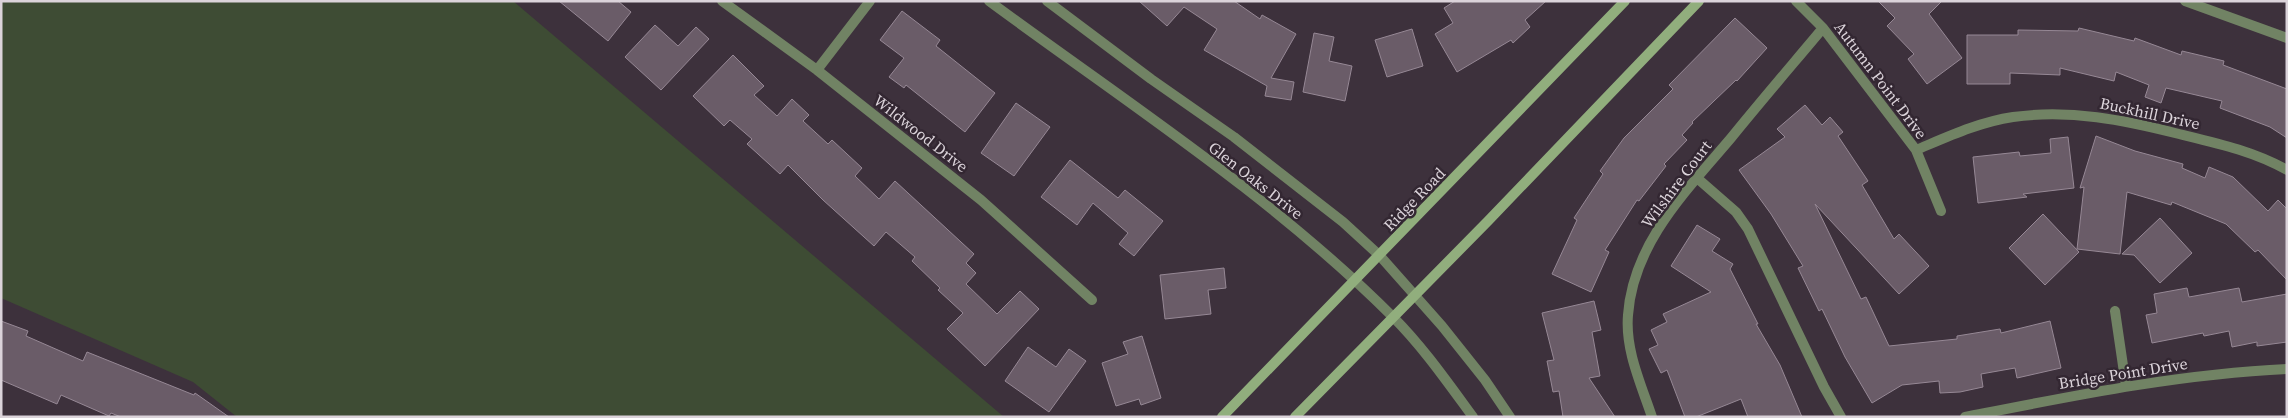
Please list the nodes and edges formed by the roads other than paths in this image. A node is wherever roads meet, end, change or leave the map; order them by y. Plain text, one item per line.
1 (722, 1) edge
2 (870, 1) edge
3 (989, 1) edge
4 (1047, 1) edge
5 (1625, 1) edge
6 (1699, 1) edge
7 (1796, 1) edge
8 (2184, 1) edge
9 (2201, 3) edge
10 (1823, 28) junction
11 (2287, 38) edge
12 (817, 70) junction
13 (1916, 150) junction
14 (2287, 170) edge
15 (1697, 178) junction
16 (1941, 211) dead end
17 (1380, 256) junction
18 (1354, 280) junction
19 (1415, 296) junction
20 (1092, 300) dead end
21 (2115, 311) dead end
22 (1393, 317) junction
23 (2287, 369) edge
24 (2126, 386) junction
25 (1222, 417) edge
26 (1296, 417) edge
27 (1473, 417) edge
28 (1510, 417) edge
29 (1652, 417) edge
30 (1841, 417) edge
31 (1965, 417) edge

1 - 12 street, Wildwood Drive
2 - 12 street
3 - 18 street, Glen Oaks Drive
4 - 17 street, Glen Oaks Drive
5 - 17 main road, Ridge Road
6 - 19 main road
7 - 10 street, Autumn Point Drive
8 - 9 street
9 - 11 street
10 - 13 street, Autumn Point Drive
10 - 15 street, Wilshire Court
12 - 20 street, Wildwood Drive
13 - 14 street, Buckhill Drive
13 - 16 street, Autumn Point Drive
15 - 29 street, Wilshire Court
15 - 30 street
17 - 18 main road, Ridge Road
17 - 19 street, Glen Oaks Drive
18 - 22 street, Glen Oaks Drive
18 - 25 main road, Ridge Road
19 - 22 main road
19 - 28 street, Glen Oaks Drive
21 - 24 street
22 - 26 main road
22 - 27 street, Glen Oaks Drive
23 - 24 street, Bridge Point Drive
24 - 31 street, Bridge Point Drive

